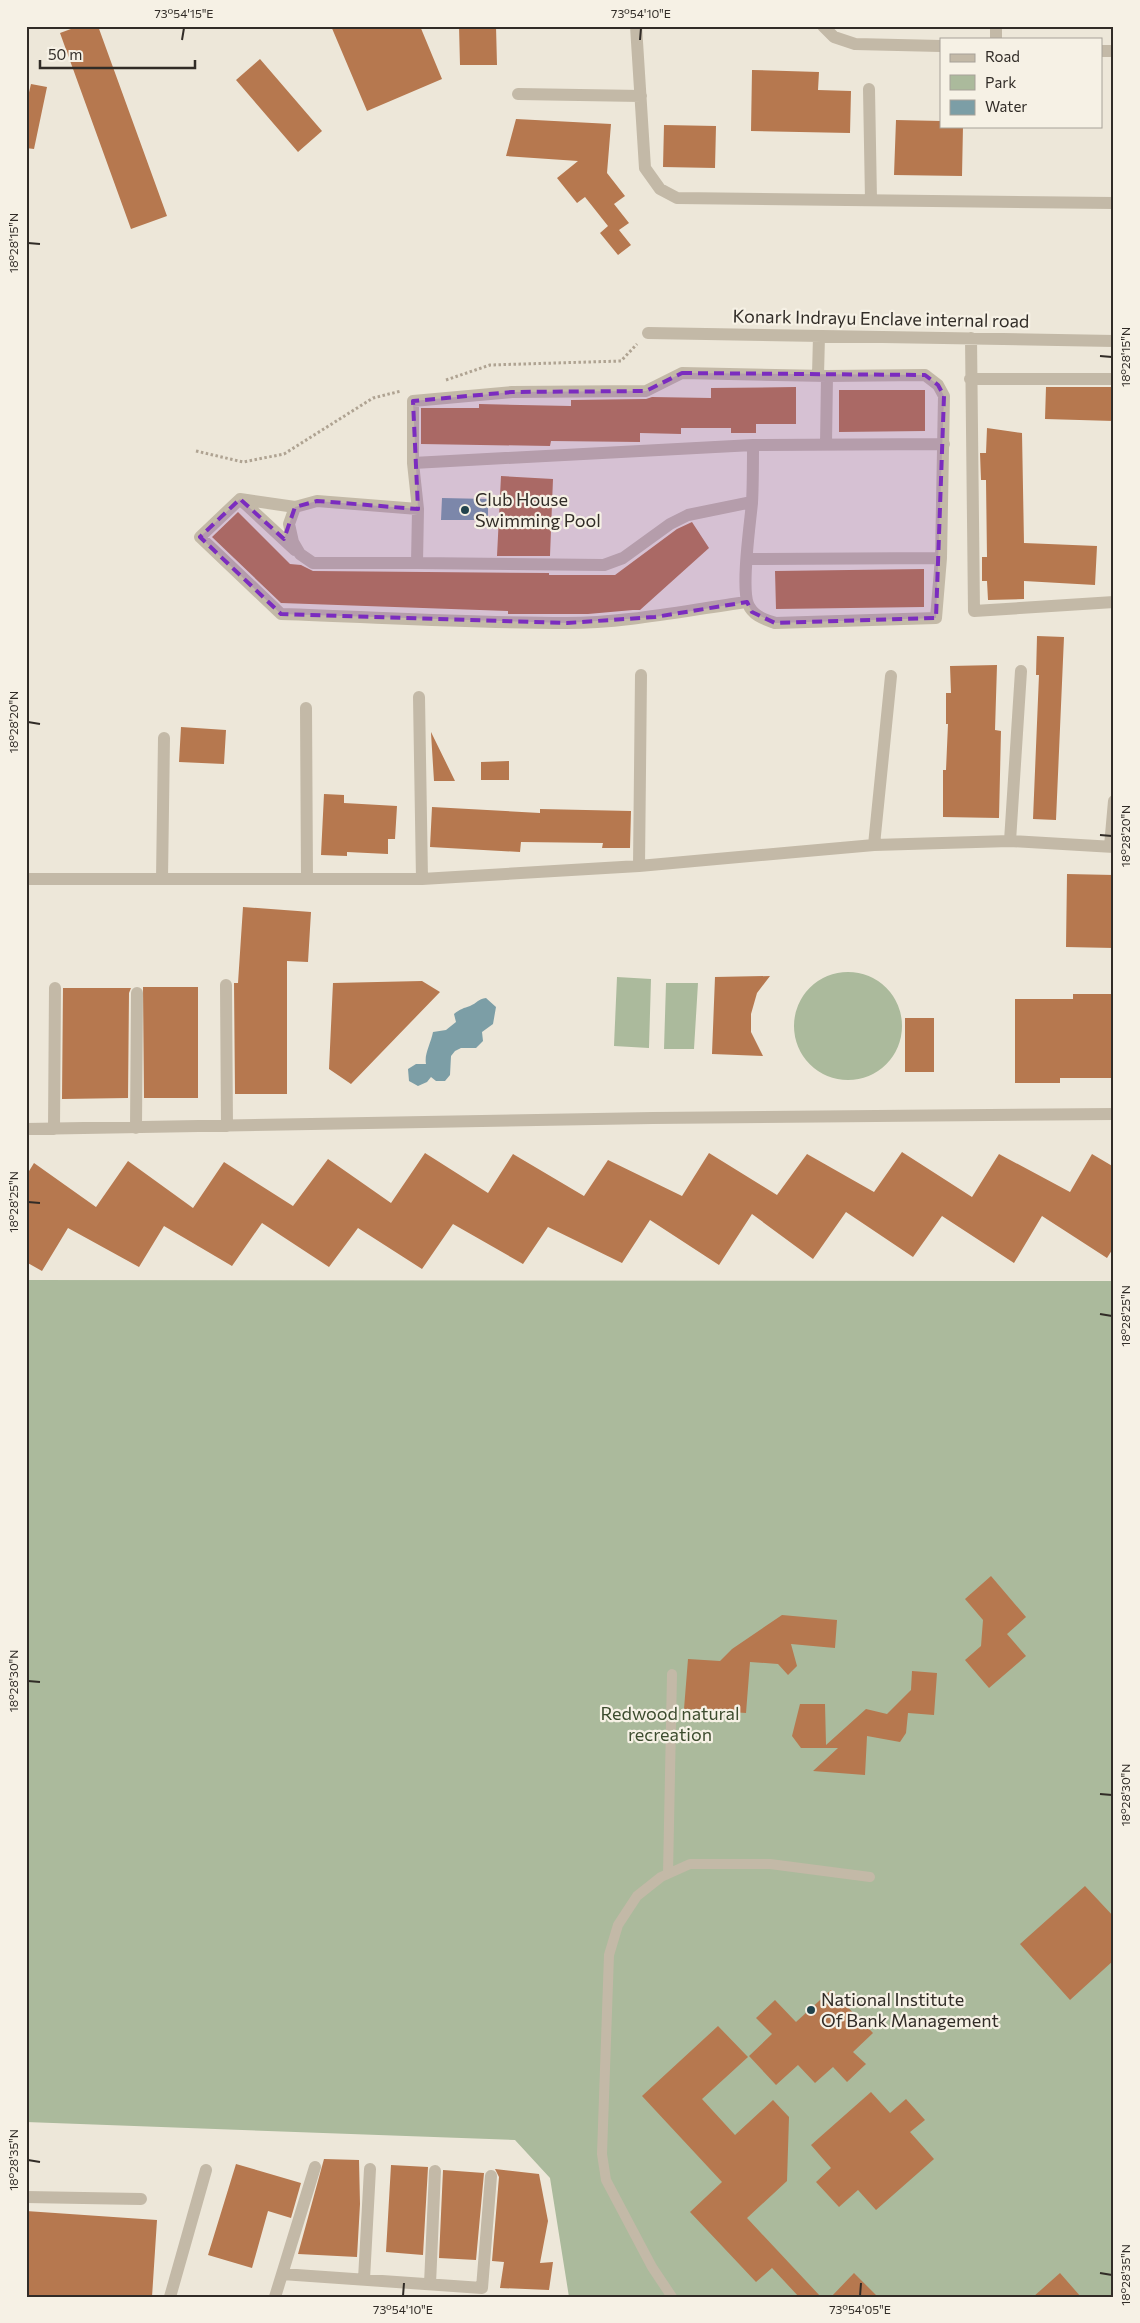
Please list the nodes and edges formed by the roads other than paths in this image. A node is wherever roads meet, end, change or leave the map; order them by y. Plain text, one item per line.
1 (636, 26) edge
2 (823, 26) edge
3 (940, 46) edge
4 (869, 89) dead end
5 (518, 94) dead end
6 (640, 96) junction
7 (871, 200) junction
8 (1114, 203) edge
9 (648, 333) dead end
10 (819, 336) junction
11 (971, 338) junction
12 (1114, 340) edge
13 (823, 375) junction
14 (970, 379) junction
15 (1114, 379) edge
16 (826, 444) junction
17 (944, 444) junction
18 (753, 445) junction
19 (413, 463) junction
20 (240, 499) junction
21 (752, 502) junction
22 (295, 507) junction
23 (418, 509) junction
24 (299, 553) junction
25 (940, 558) junction
26 (747, 559) junction
27 (417, 563) junction
28 (747, 602) junction
29 (1114, 602) edge
30 (1020, 671) dead end
31 (641, 674) dead end
32 (891, 676) dead end
33 (419, 697) dead end
34 (306, 708) dead end
35 (164, 738) dead end
36 (1114, 801) edge
37 (1010, 841) junction
38 (874, 845) junction
39 (1112, 846) edge
40 (639, 866) junction
41 (26, 879) edge
42 (162, 879) junction
43 (307, 879) junction
44 (422, 879) junction
45 (226, 985) dead end
46 (55, 988) dead end
47 (137, 993) dead end
48 (1114, 1114) edge
49 (227, 1126) junction
50 (136, 1128) junction
51 (26, 1129) edge
52 (54, 1129) junction
53 (672, 1674) dead end
54 (668, 1874) junction
55 (870, 1877) dead end
56 (315, 2167) dead end
57 (370, 2169) dead end
58 (206, 2170) dead end
59 (435, 2170) dead end
60 (491, 2176) dead end
61 (26, 2197) edge
62 (141, 2199) dead end
63 (282, 2274) junction
64 (364, 2279) junction
65 (430, 2284) junction
66 (482, 2292) edge
67 (170, 2297) edge
68 (275, 2297) edge
69 (672, 2297) edge

1 - 6 street
2 - 3 street
4 - 7 street
5 - 6 street
6 - 7 street
7 - 8 street
9 - 10 street, Konark Indrayu Enclave internal road
10 - 11 street, Konark Indrayu Enclave internal road
10 - 13 street
11 - 12 street, Konark Indrayu Enclave internal road
11 - 14 street
13 - 16 street
13 - 17 street
13 - 19 street
14 - 15 street
14 - 29 street
16 - 17 street
16 - 18 street
17 - 25 street
18 - 19 street
18 - 21 street
19 - 23 street
20 - 22 street
20 - 24 street
20 - 28 street
21 - 26 street
21 - 27 street
22 - 23 street
22 - 24 street
23 - 27 street
24 - 27 street
25 - 26 street
25 - 28 street
26 - 28 street
30 - 37 street
31 - 40 street
32 - 38 street
33 - 44 street
34 - 43 street
35 - 42 street
36 - 39 street
37 - 38 street
37 - 39 street
38 - 40 street
40 - 44 street
41 - 42 street
42 - 43 street
43 - 44 street
45 - 49 street
46 - 52 street
47 - 50 street
48 - 49 street
49 - 50 street
50 - 52 street
51 - 52 street
53 - 54 lane
54 - 55 lane
54 - 69 lane
56 - 63 street
57 - 64 street
58 - 67 street
59 - 65 street
60 - 66 street
61 - 62 street
63 - 64 street
63 - 68 street
64 - 65 street
65 - 66 street

